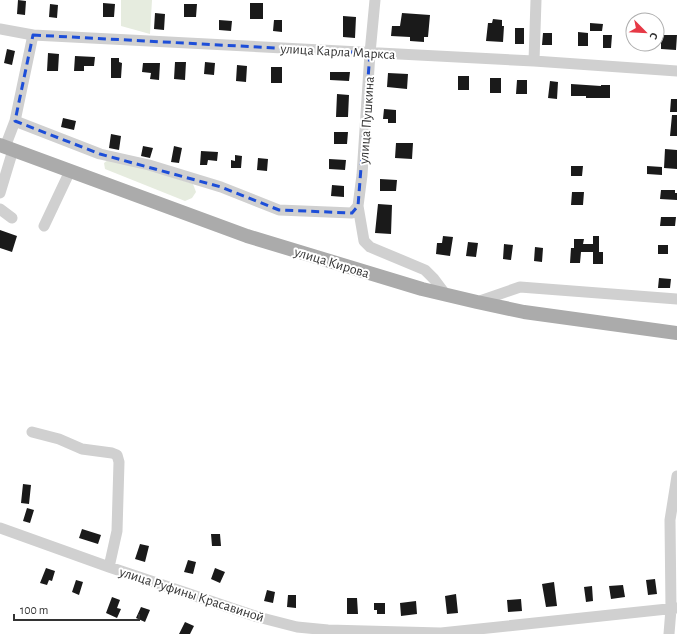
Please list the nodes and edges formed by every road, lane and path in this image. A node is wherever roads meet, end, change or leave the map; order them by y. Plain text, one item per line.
1 (375, 0) edge
2 (536, 0) edge
3 (0, 30) edge
4 (33, 35) junction
5 (370, 53) junction
6 (534, 61) junction
7 (677, 71) edge
8 (16, 120) junction
9 (6, 147) edge
10 (70, 171) junction
11 (0, 193) edge
12 (0, 209) edge
13 (355, 210) junction
14 (12, 218) dead end
15 (44, 226) dead end
16 (446, 295) junction
17 (677, 299) edge
18 (476, 302) junction
19 (677, 333) edge
20 (32, 432) dead end
21 (677, 476) edge
22 (0, 528) edge
23 (109, 567) junction
24 (674, 609) edge
25 (669, 634) edge

1 - 5 street, улица Пушкина
2 - 6 street
3 - 4 street, улица Карла Маркса
4 - 5 street, улица Карла Маркса
4 - 8 street
5 - 6 street, улица Карла Маркса
5 - 13 street, улица Пушкина
6 - 7 street, улица Карла Маркса
8 - 9 street
8 - 13 street
9 - 10 main road, улица Кирова
9 - 11 street
10 - 15 street
10 - 16 main road, улица Кирова
12 - 14 street
13 - 16 street, улица Пушкина
16 - 18 main road, улица Кирова
17 - 18 street
18 - 19 main road, улица Кирова
20 - 23 street
21 - 24 street
22 - 23 street, улица Руфины Красавиной
23 - 24 street, улица Руфины Красавиной
24 - 25 street

